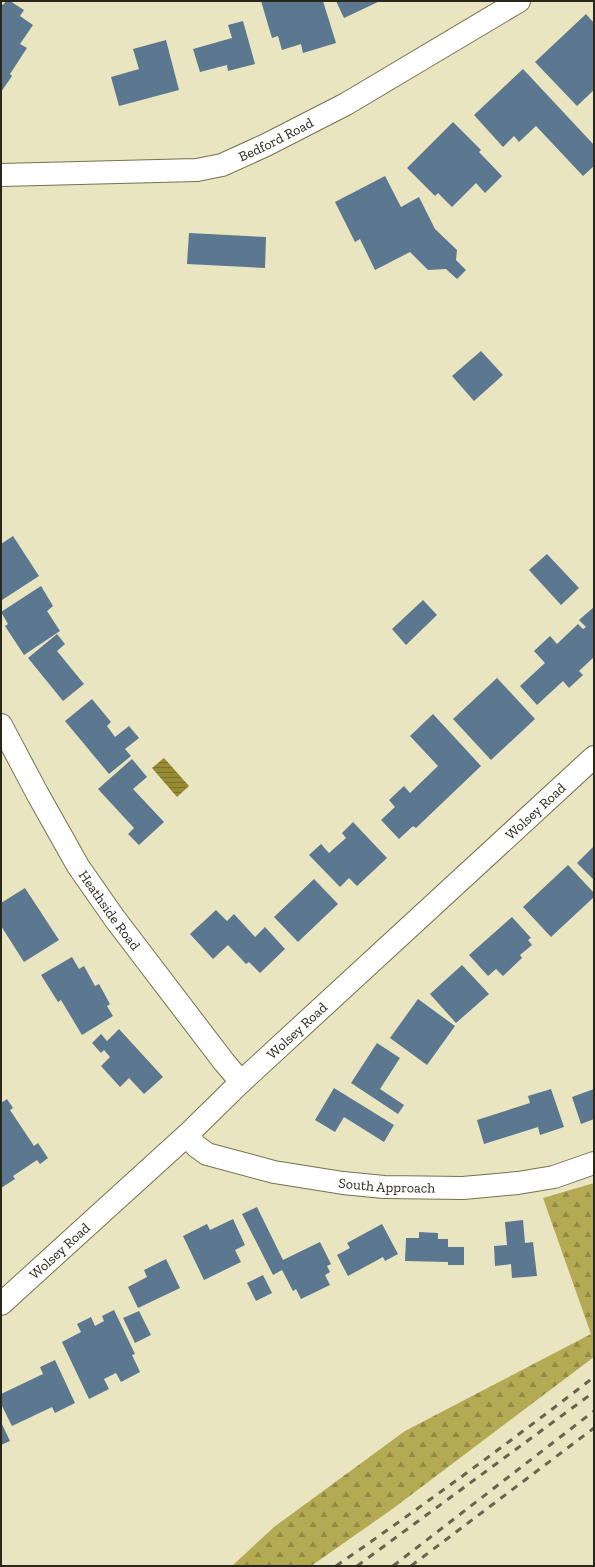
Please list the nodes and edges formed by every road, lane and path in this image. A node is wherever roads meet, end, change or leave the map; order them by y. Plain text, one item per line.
1 (519, 1) edge
2 (1, 175) edge
3 (1, 725) edge
4 (594, 757) edge
5 (241, 1082) junction
6 (187, 1135) junction
7 (594, 1163) edge
8 (1, 1304) edge

1 - 2 street, Bedford Road
3 - 5 street, Heathside Road
4 - 5 street, Wolsey Road
5 - 6 street, Wolsey Road
6 - 7 street, South Approach
6 - 8 street, Wolsey Road

